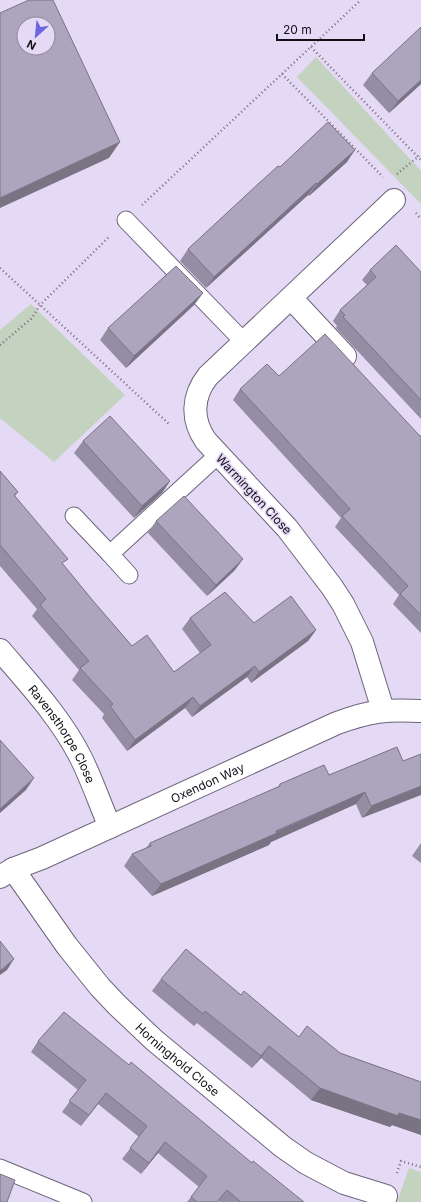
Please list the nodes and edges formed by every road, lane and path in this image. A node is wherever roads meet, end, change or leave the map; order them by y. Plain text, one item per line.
1 (361, 0) edge
2 (311, 47) junction
3 (282, 74) junction
4 (421, 160) edge
5 (398, 197) junction
6 (421, 219) edge
7 (126, 220) junction
8 (0, 268) edge
9 (291, 298) junction
10 (40, 305) junction
11 (244, 342) junction
12 (0, 345) edge
13 (356, 368) edge
14 (198, 426) junction
15 (218, 455) junction
16 (74, 516) dead end
17 (110, 554) junction
18 (129, 575) dead end
19 (0, 650) edge
20 (383, 710) junction
21 (421, 711) edge
22 (110, 827) junction
23 (7, 873) edge
24 (0, 1168) edge
25 (386, 1196) dead end
26 (74, 1200) edge

1 - 2 path
2 - 3 path
2 - 4 path
3 - 5 path
3 - 7 path
5 - 6 path
5 - 9 street, Warmington Close
7 - 10 path
7 - 11 lane
8 - 10 path
9 - 11 street, Warmington Close
9 - 13 street
10 - 12 path
10 - 14 path
11 - 14 street, Warmington Close
14 - 15 street, Warmington Close
15 - 17 lane
15 - 20 street, Warmington Close
16 - 17 lane
17 - 18 lane
19 - 22 street, Ravensthorpe Close
20 - 21 street, Oxendon Way
20 - 22 street, Oxendon Way
22 - 23 street, Oxendon Way
23 - 25 street, Horninghold Close
24 - 26 lane

